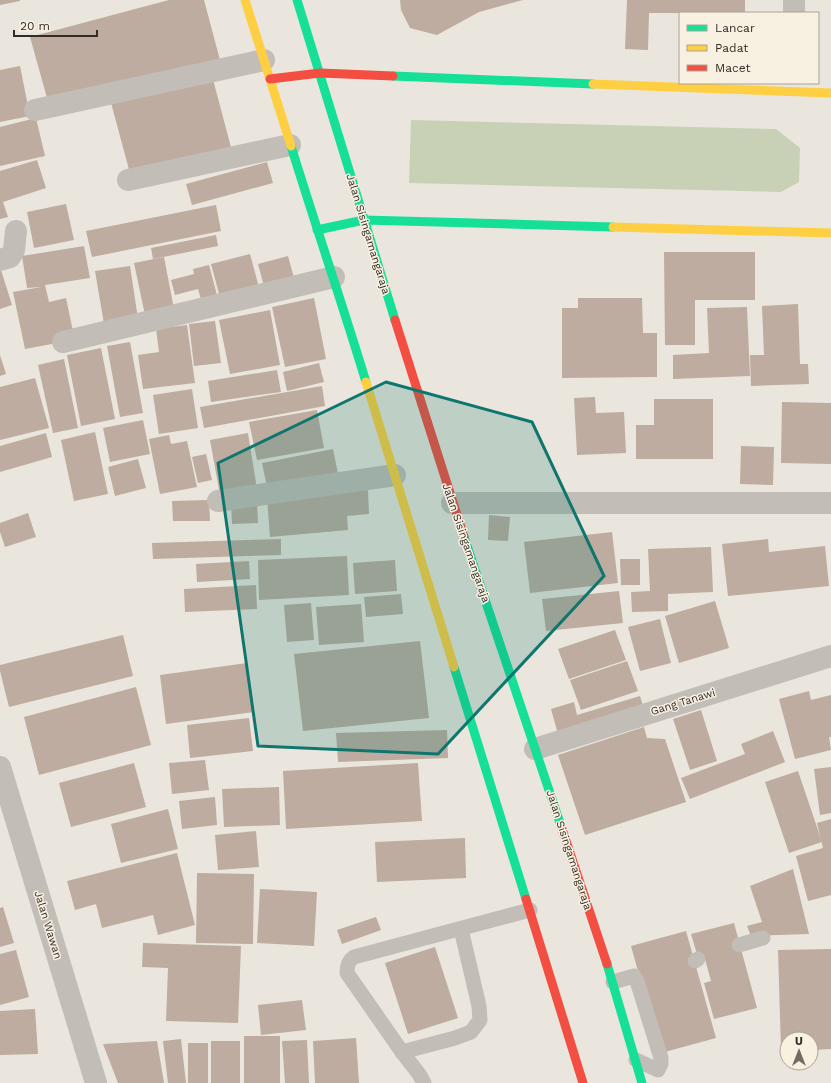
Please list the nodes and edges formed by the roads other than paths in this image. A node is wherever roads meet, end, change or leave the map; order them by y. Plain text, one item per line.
1 (245, 0) edge
2 (297, 0) edge
3 (794, 0) edge
4 (794, 12) edge
5 (267, 70) junction
6 (320, 73) junction
7 (679, 84) edge
8 (690, 84) edge
9 (791, 87) edge
10 (831, 93) edge
11 (35, 110) dead end
12 (290, 145) junction
13 (128, 180) dead end
14 (364, 220) junction
15 (317, 230) junction
16 (16, 231) dead end
17 (831, 233) edge
18 (0, 260) edge
19 (334, 277) junction
20 (63, 342) dead end
21 (395, 475) junction
22 (218, 501) dead end
23 (452, 503) junction
24 (831, 503) edge
25 (831, 656) edge
26 (536, 749) junction
27 (0, 767) edge
28 (530, 910) junction
29 (461, 929) junction
30 (763, 938) dead end
31 (740, 946) dead end
32 (613, 982) junction
33 (402, 1052) junction
34 (636, 1060) junction
35 (96, 1083) edge
36 (424, 1083) edge
37 (583, 1083) edge
38 (642, 1083) edge

1 - 5 main road
2 - 6 main road, Jalan Sisingamangaraja
3 - 4 street
5 - 6 main road
5 - 11 street
5 - 12 main road
6 - 7 main road
6 - 14 main road, Jalan Sisingamangaraja
8 - 9 main road
9 - 10 main road
12 - 13 street
12 - 15 main road
14 - 15 main road
14 - 17 main road
14 - 23 main road, Jalan Sisingamangaraja
15 - 19 main road
16 - 18 street
19 - 20 street
19 - 21 main road
21 - 22 street
21 - 28 main road
23 - 24 street
23 - 26 main road, Jalan Sisingamangaraja
25 - 26 street, Gang Tanawi
26 - 32 main road, Jalan Sisingamangaraja
27 - 35 street, Jalan Wawan
28 - 29 lane
28 - 37 main road
29 - 33 lane
29 - 33 lane
30 - 31 lane
32 - 34 main road, Jalan Sisingamangaraja
32 - 34 lane
33 - 36 lane
34 - 38 main road, Jalan Sisingamangaraja

